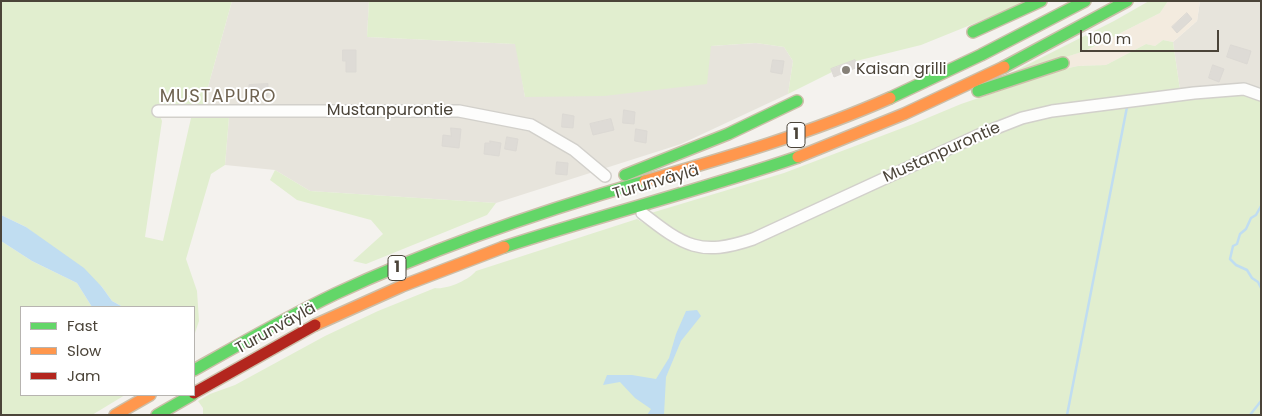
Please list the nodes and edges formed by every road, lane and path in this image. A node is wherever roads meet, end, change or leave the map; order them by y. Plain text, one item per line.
1 (1041, 1) edge
2 (1084, 1) edge
3 (1127, 1) edge
4 (973, 32) dead end
5 (1063, 63) dead end
6 (1261, 95) edge
7 (797, 100) dead end
8 (158, 111) dead end
9 (896, 118) junction
10 (604, 176) dead end
11 (642, 213) dead end
12 (491, 229) junction
13 (195, 369) edge
14 (195, 393) edge
15 (148, 396) edge
16 (190, 396) edge
17 (114, 415) edge
18 (157, 415) edge

1 - 4 highway
2 - 12 highway, Turunväylä / 1
3 - 9 highway, Turunväylä / 1
5 - 9 highway
6 - 11 street, Mustanpurontie
7 - 12 highway
8 - 10 street, Mustanpurontie
9 - 14 highway, Turunväylä / 1
12 - 13 highway, Turunväylä / 1
15 - 17 highway
16 - 18 highway, Turunväylä / 1

